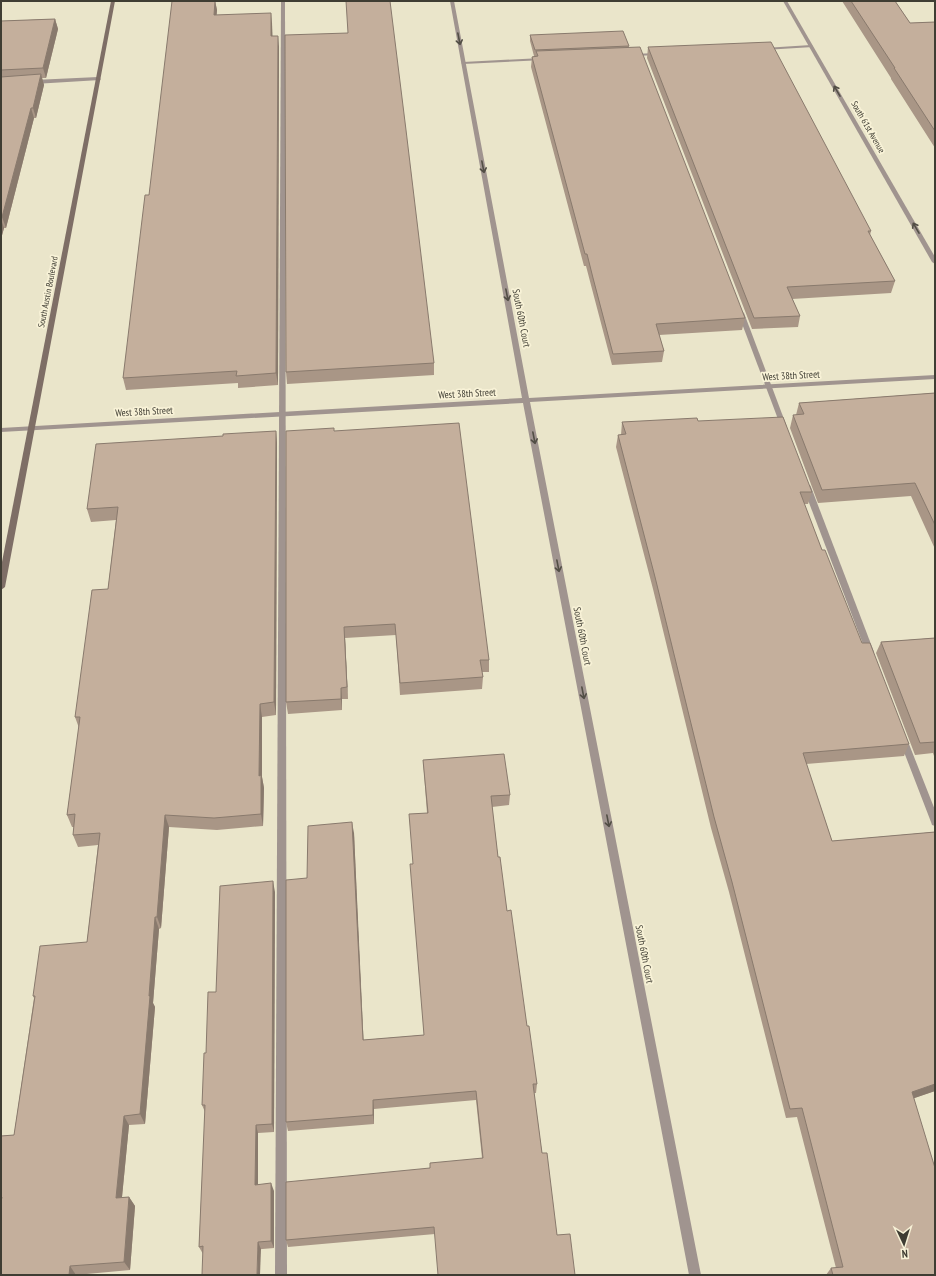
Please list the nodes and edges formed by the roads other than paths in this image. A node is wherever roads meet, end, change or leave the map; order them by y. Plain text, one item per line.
1 (113, 1) edge
2 (283, 1) edge
3 (452, 1) edge
4 (785, 1) edge
5 (811, 46) junction
6 (757, 49) edge
7 (665, 53) edge
8 (626, 55) edge
9 (642, 55) junction
10 (549, 59) edge
11 (645, 62) edge
12 (463, 63) junction
13 (98, 79) junction
14 (30, 82) edge
15 (935, 262) edge
16 (738, 305) edge
17 (935, 377) edge
18 (769, 386) junction
19 (526, 400) junction
20 (282, 413) junction
21 (32, 428) junction
22 (1, 430) edge
23 (788, 438) edge
24 (805, 482) edge
25 (1, 587) edge
26 (873, 659) edge
27 (901, 733) edge
28 (935, 822) edge
29 (281, 1275) edge
30 (696, 1275) edge

1 - 13 street, South Austin Boulevard
2 - 20 street
3 -> 12 street, South 60th Court
4 - 5 street, South 61st Avenue
5 - 6 street
15 -> 5 street, South 61st Avenue
7 - 9 street
8 - 9 street
9 - 11 street
10 - 12 street
12 -> 19 street, South 60th Court
13 - 14 street
13 - 21 street, South Austin Boulevard
16 - 18 street
17 - 18 street, West 38th Street
18 - 19 street, West 38th Street
18 - 23 street
19 - 20 street, West 38th Street
19 -> 30 street, South 60th Court
20 - 21 street, West 38th Street
20 - 29 street
21 - 22 street, West 38th Street
21 - 25 street, South Austin Boulevard
24 - 26 street
27 - 28 street

